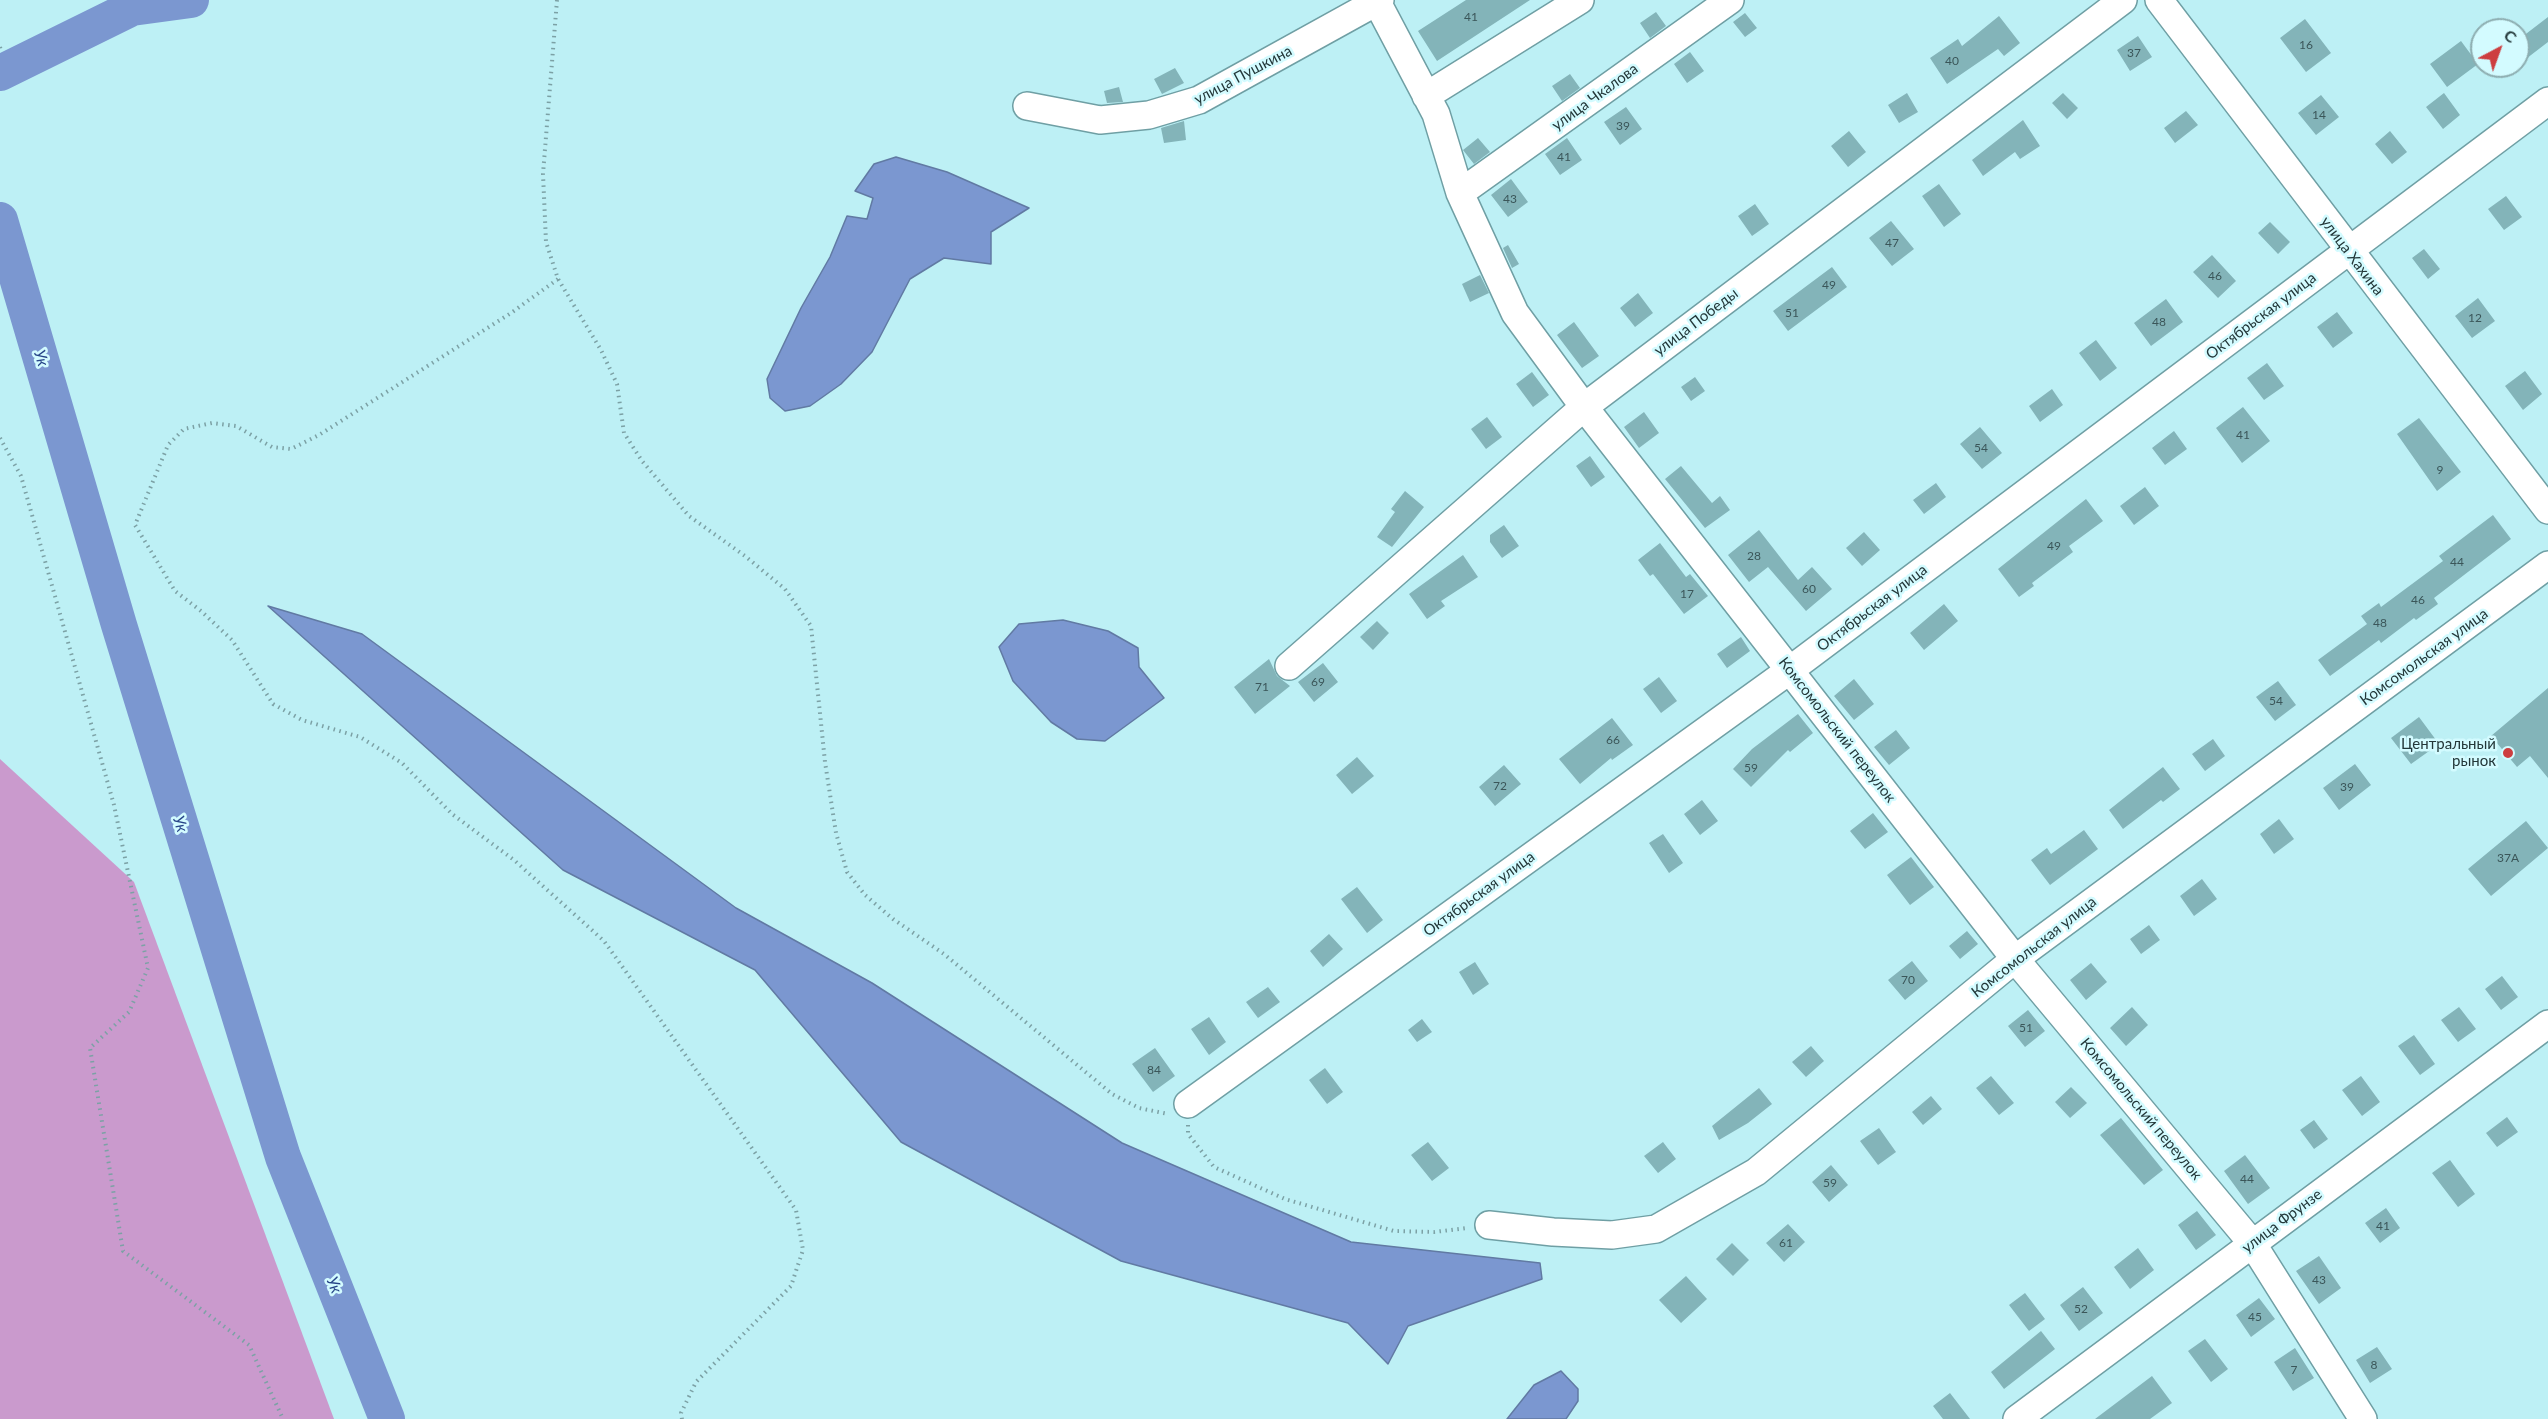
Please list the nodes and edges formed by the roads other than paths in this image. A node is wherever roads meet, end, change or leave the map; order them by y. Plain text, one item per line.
1 (1580, 0) edge
2 (1730, 0) edge
3 (2123, 0) edge
4 (2158, 0) edge
5 (1378, 1) edge
6 (1426, 96) junction
7 (2548, 101) edge
8 (1027, 106) dead end
9 (1460, 193) junction
10 (2348, 251) junction
11 (1584, 406) junction
12 (2548, 510) edge
13 (2548, 565) edge
14 (1289, 666) dead end
15 (1790, 670) junction
16 (2015, 959) junction
17 (2548, 1024) edge
18 (1188, 1104) road end
19 (1489, 1225) road end
20 (2252, 1244) junction
21 (2017, 1419) edge
22 (2363, 1419) edge

1 - 6 street
2 - 9 street, улица Чкалова
3 - 11 street, улица Победы
4 - 10 street, улица Хахина
5 - 6 street, Комсомольский переулок
5 - 8 street, улица Пушкина
6 - 9 street, Комсомольский переулок
7 - 10 street, Октябрьская улица
9 - 11 street, Комсомольский переулок
10 - 12 street, улица Хахина
10 - 15 street, Октябрьская улица
11 - 14 street, улица Победы
11 - 15 street, Комсомольский переулок
13 - 16 street, Комсомольская улица
15 - 16 street, Комсомольский переулок
15 - 18 street, Октябрьская улица
16 - 19 street, Комсомольская улица
16 - 20 street, Комсомольский переулок
17 - 20 street, улица Фрунзе
20 - 21 street, улица Фрунзе
20 - 22 street, Комсомольский переулок

